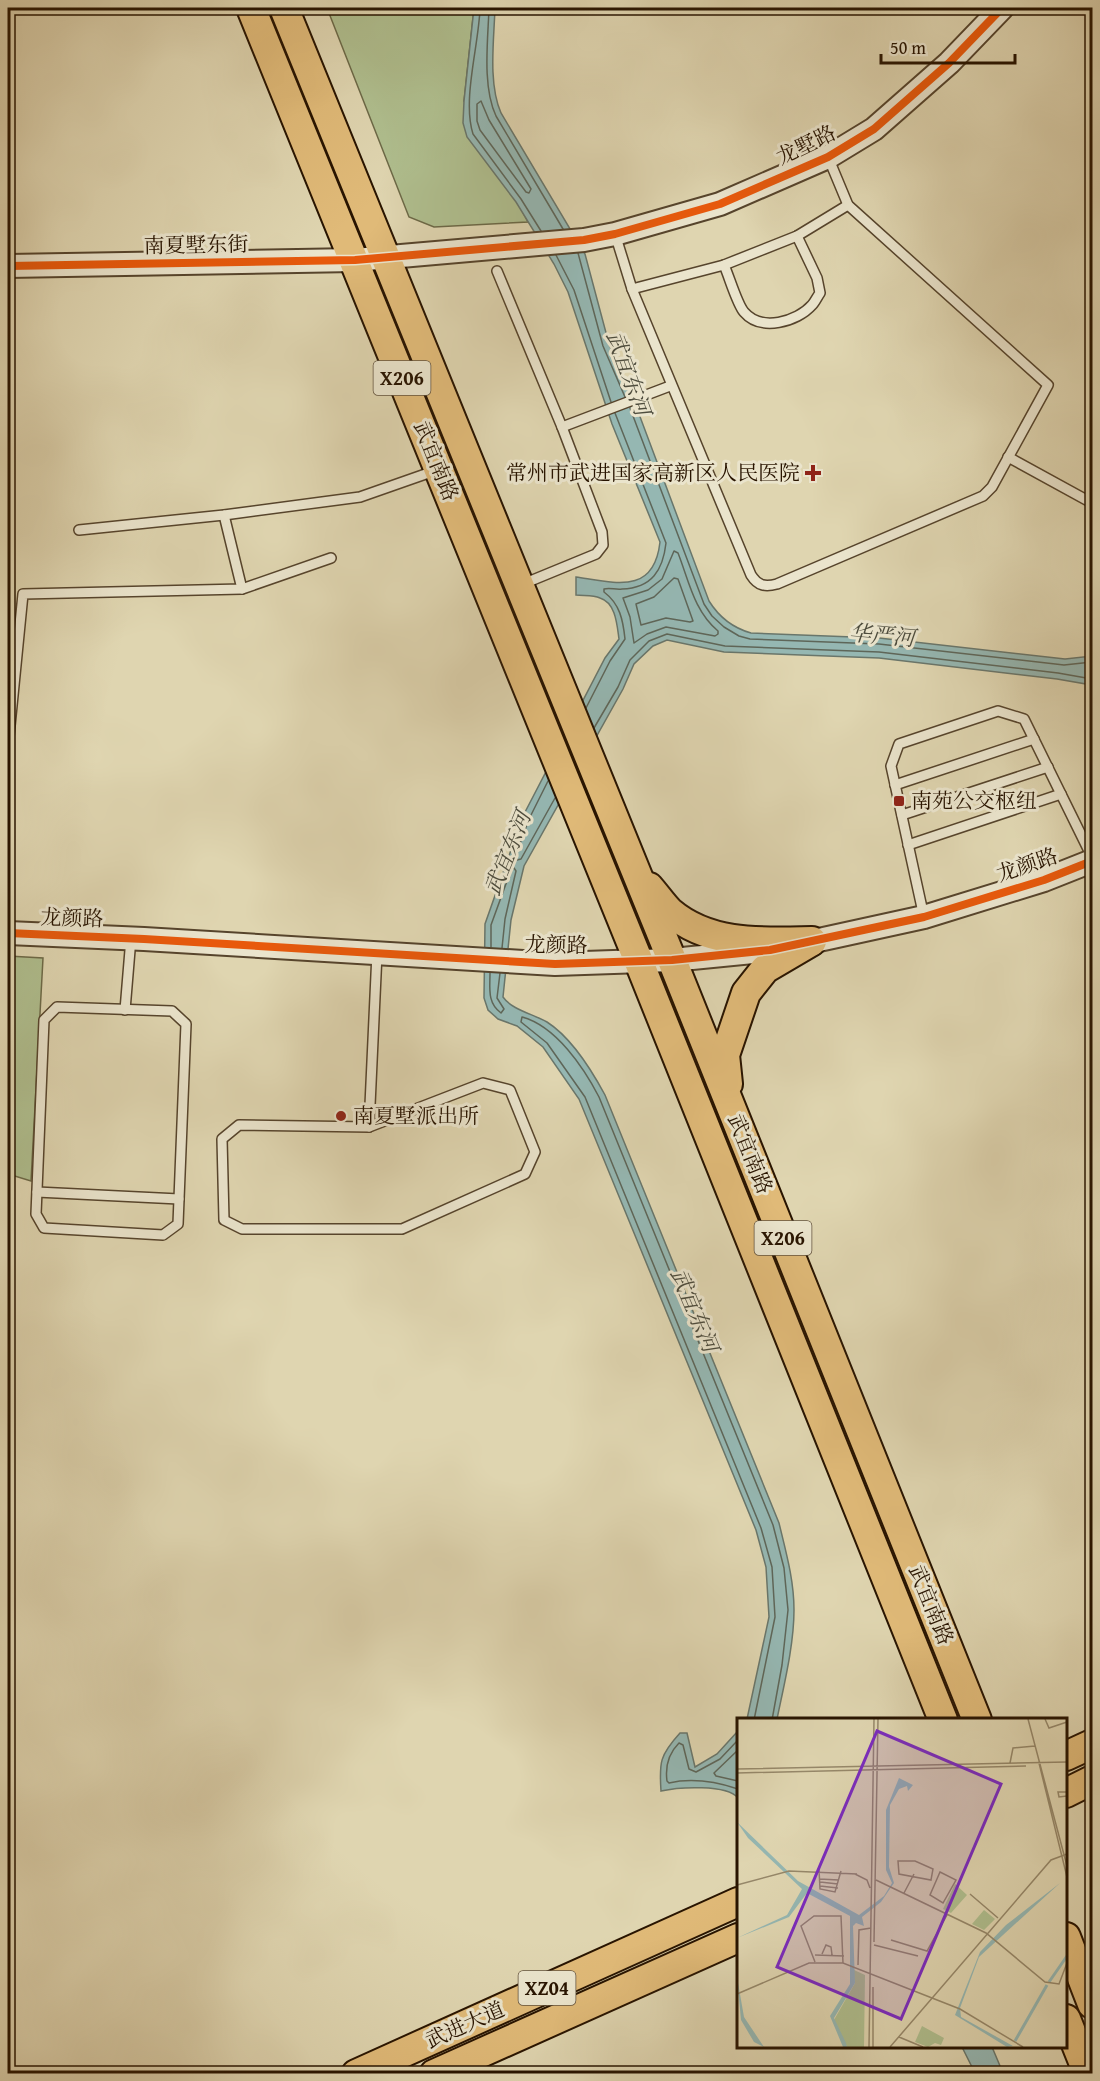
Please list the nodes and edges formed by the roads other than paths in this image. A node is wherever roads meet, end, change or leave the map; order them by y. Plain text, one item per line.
1 (251, 8) edge
2 (284, 8) edge
3 (1002, 8) edge
4 (828, 157) junction
5 (848, 205) junction
6 (615, 234) junction
7 (797, 236) junction
8 (386, 259) junction
9 (355, 260) junction
10 (724, 265) junction
11 (8, 266) edge
12 (497, 271) dead end
13 (632, 290) junction
14 (670, 386) junction
15 (562, 427) junction
16 (1008, 458) junction
17 (439, 469) junction
18 (1092, 503) edge
19 (224, 515) junction
20 (79, 530) dead end
21 (331, 558) dead end
22 (519, 586) junction
23 (243, 589) junction
24 (1035, 739) junction
25 (8, 746) edge
26 (1048, 767) junction
27 (895, 785) junction
28 (1062, 794) junction
29 (902, 815) junction
30 (908, 845) junction
31 (1092, 857) edge
32 (1092, 861) edge
33 (636, 871) junction
34 (924, 917) junction
35 (8, 933) edge
36 (131, 938) junction
37 (812, 941) junction
38 (377, 954) junction
39 (672, 960) junction
40 (639, 962) junction
41 (125, 1010) junction
42 (730, 1104) junction
43 (369, 1127) junction
44 (37, 1192) junction
45 (179, 1199) junction
46 (943, 1718) edge
47 (977, 1718) edge
48 (1092, 1744) edge
49 (1067, 1755) edge
50 (1092, 1780) edge
51 (1067, 1792) edge
52 (737, 1902) edge
53 (737, 1938) edge
54 (1067, 1942) edge
55 (1092, 2004) edge
56 (1067, 2024) edge
57 (356, 2073) edge
58 (434, 2073) edge
59 (1088, 2073) edge

1 - 9 main road, 武宜南路 / X206
2 - 8 main road, 武宜南路 / X206
3 - 4 street, 龙墅路
4 - 5 lane
4 - 6 street, 龙墅路
5 - 7 lane
5 - 16 lane
6 - 8 street, 龙墅路
6 - 13 lane
7 - 10 lane
7 - 10 lane
8 - 9 street, 南夏墅东街
8 - 22 main road, 武宜南路 / X206
9 - 11 street, 南夏墅东街
9 - 17 main road, 武宜南路 / X206
10 - 13 lane
12 - 15 lane
13 - 14 lane
14 - 15 lane
14 - 16 lane
15 - 22 lane
16 - 18 lane
17 - 19 lane
17 - 40 main road, 武宜南路 / X206
19 - 20 lane
19 - 23 lane
21 - 23 lane
22 - 33 main road, 武宜南路 / X206
23 - 25 lane
24 - 26 lane
24 - 27 lane
24 - 27 lane
26 - 28 lane
26 - 29 lane
27 - 29 lane
28 - 30 lane
28 - 31 lane
29 - 30 lane
30 - 34 lane
32 - 34 street, 龙颜路
33 - 37 main road
33 - 39 main road, 武宜南路 / X206
34 - 37 street, 龙颜路
35 - 36 street, 龙颜路
36 - 38 street, 龙颜路
36 - 41 lane
37 - 39 street, 龙颜路
37 - 42 main road
38 - 40 street, 龙颜路
38 - 43 lane
39 - 40 street, 龙颜路
39 - 42 main road, 武宜南路 / X206
40 - 46 main road, 武宜南路 / X206
41 - 44 lane
41 - 45 lane
42 - 47 main road, 武宜南路 / X206
43 - 43 lane
44 - 45 lane
44 - 45 lane
48 - 49 main road
50 - 51 main road
52 - 57 main road, 武进大道 / XZ04
53 - 58 main road, 武进大道 / XZ04
54 - 55 main road
56 - 59 main road

